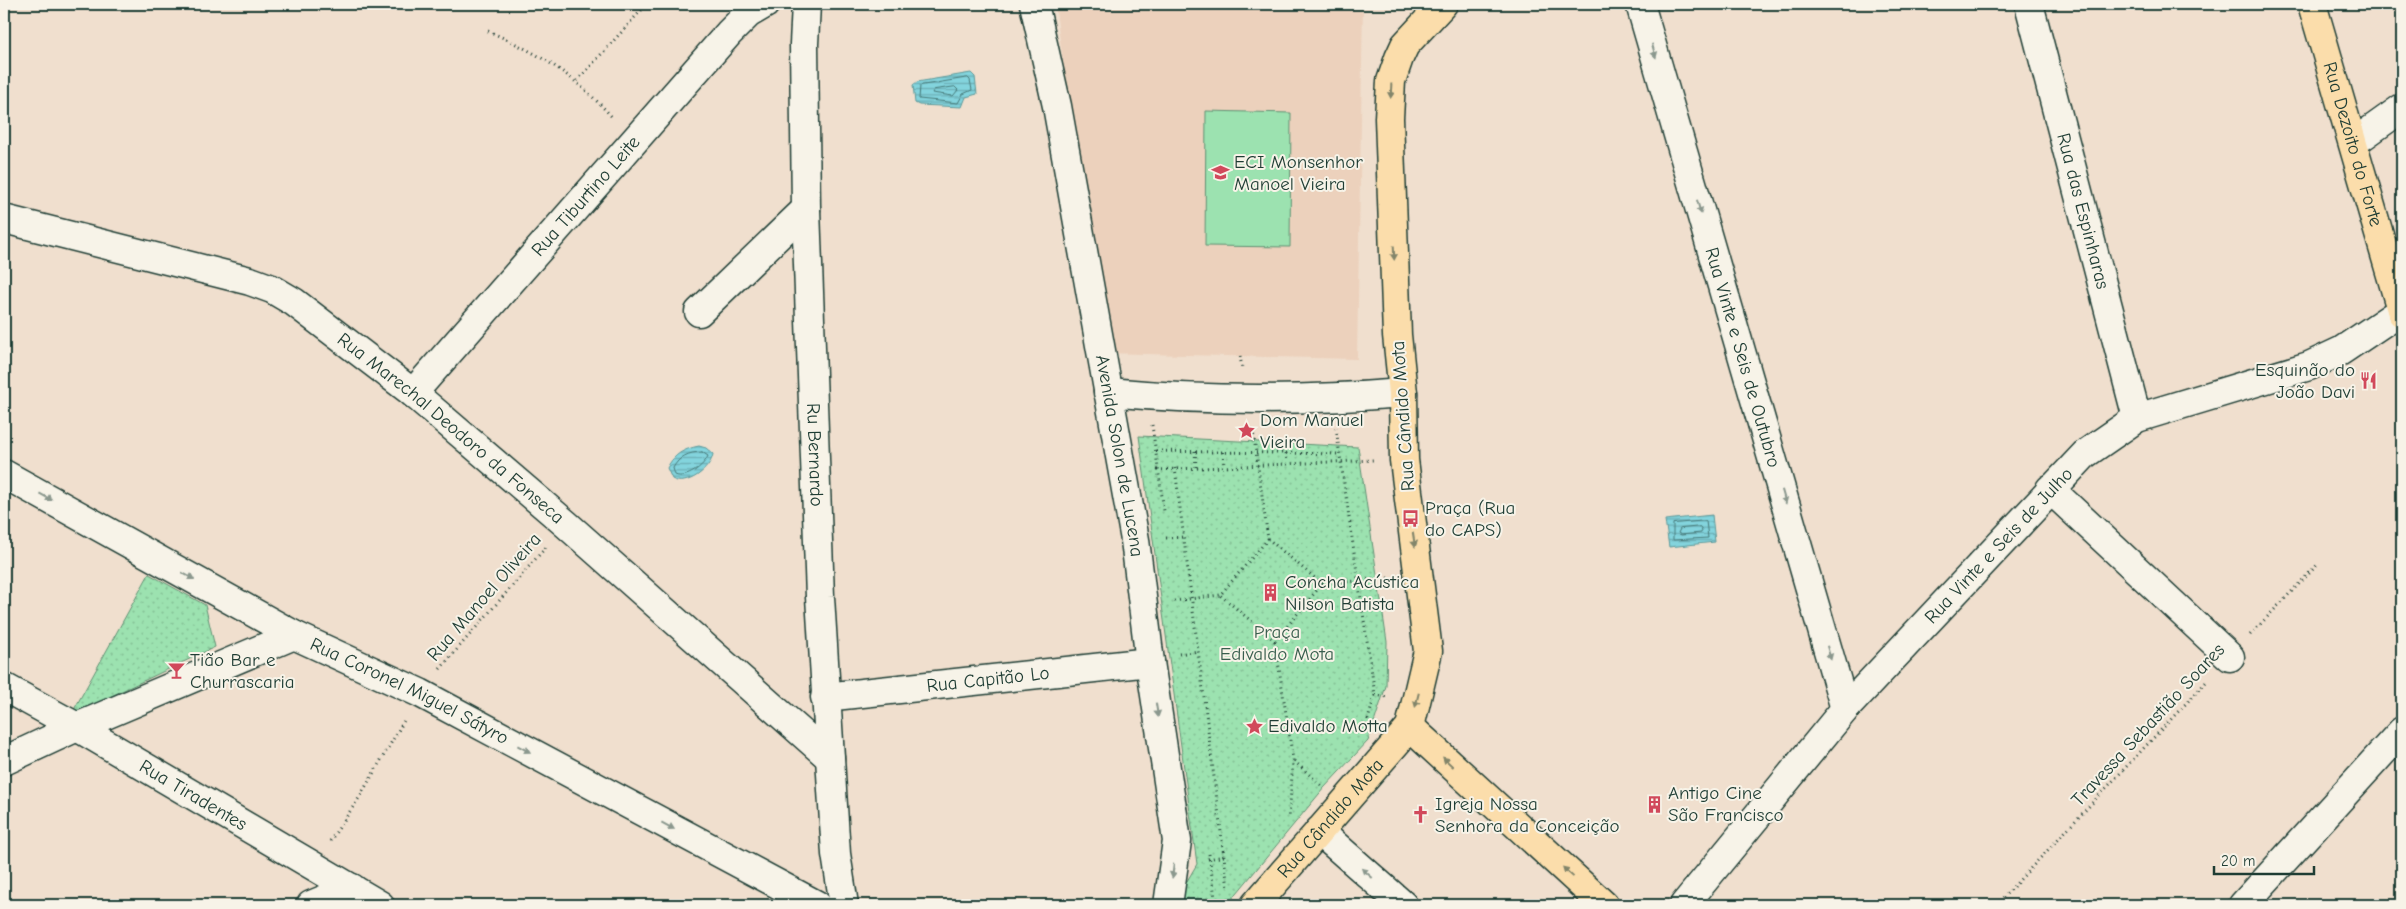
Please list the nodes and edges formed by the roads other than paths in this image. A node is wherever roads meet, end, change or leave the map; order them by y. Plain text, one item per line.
1 (765, 4) edge
2 (806, 4) edge
3 (1640, 4) edge
4 (2029, 4) edge
5 (2312, 4) edge
6 (1035, 6) edge
7 (1438, 7) edge
8 (2402, 108) edge
9 (2353, 143) junction
10 (806, 209) junction
11 (4, 219) edge
12 (2402, 311) edge
13 (699, 312) dead end
14 (1108, 392) junction
15 (413, 393) junction
16 (1403, 393) junction
17 (2137, 418) junction
18 (4, 474) edge
19 (2050, 489) junction
20 (294, 635) junction
21 (2230, 657) road end
22 (1150, 662) junction
23 (4, 688) edge
24 (825, 697) junction
25 (1845, 709) junction
26 (76, 727) junction
27 (1410, 727) junction
28 (2402, 731) edge
29 (830, 758) junction
30 (4, 761) edge
31 (1313, 839) junction
32 (352, 888) junction
33 (311, 905) edge
34 (380, 905) edge
35 (817, 905) edge
36 (844, 905) edge
37 (1168, 905) edge
38 (1255, 905) edge
39 (1403, 905) edge
40 (1604, 905) edge
41 (1684, 905) edge
42 (2243, 905) edge

1 - 15 street, Rua Tiburtino Leite
2 - 10 street, Ru Bernardo
3 -> 25 street, Rua Vinte e Seis de Outubro
4 - 17 street, Rua das Espinharas
5 - 9 main road, Rua Dezoito do Forte
6 - 14 street, Avenida Solon de Lucena
7 -> 16 main road, Rua Cândido Mota
8 - 9 street
9 - 12 main road, Rua Dezoito do Forte
10 - 13 street
10 - 24 street, Ru Bernardo
11 - 15 street, Rua Marechal Deodoro da Fonseca
12 - 17 street, Rua Vinte e Seis de Julho
14 - 16 street
14 - 22 street, Avenida Solon de Lucena
15 - 29 street, Rua Marechal Deodoro da Fonseca
16 -> 27 main road, Rua Cândido Mota
17 - 19 street, Rua Vinte e Seis de Julho
18 -> 20 street, Rua Coronel Miguel Sátyro
19 - 21 street
19 - 25 street, Rua Vinte e Seis de Julho
20 - 26 street
20 -> 35 street, Rua Coronel Miguel Sátyro
22 - 24 street, Rua Capitão Lo
22 -> 37 street, Avenida Solon de Lucena
23 - 26 street, Rua Tiradentes
24 - 29 street, Ru Bernardo
25 - 41 street, Rua Vinte e Seis de Julho
26 - 30 street
26 - 32 street, Rua Tiradentes
27 - 31 main road, Rua Cândido Mota
40 -> 27 main road
28 - 42 street
29 - 36 street, Ru Bernardo
31 - 38 main road, Rua Cândido Mota
39 -> 31 street
32 - 33 street
32 - 34 street, Rua Tiradentes

